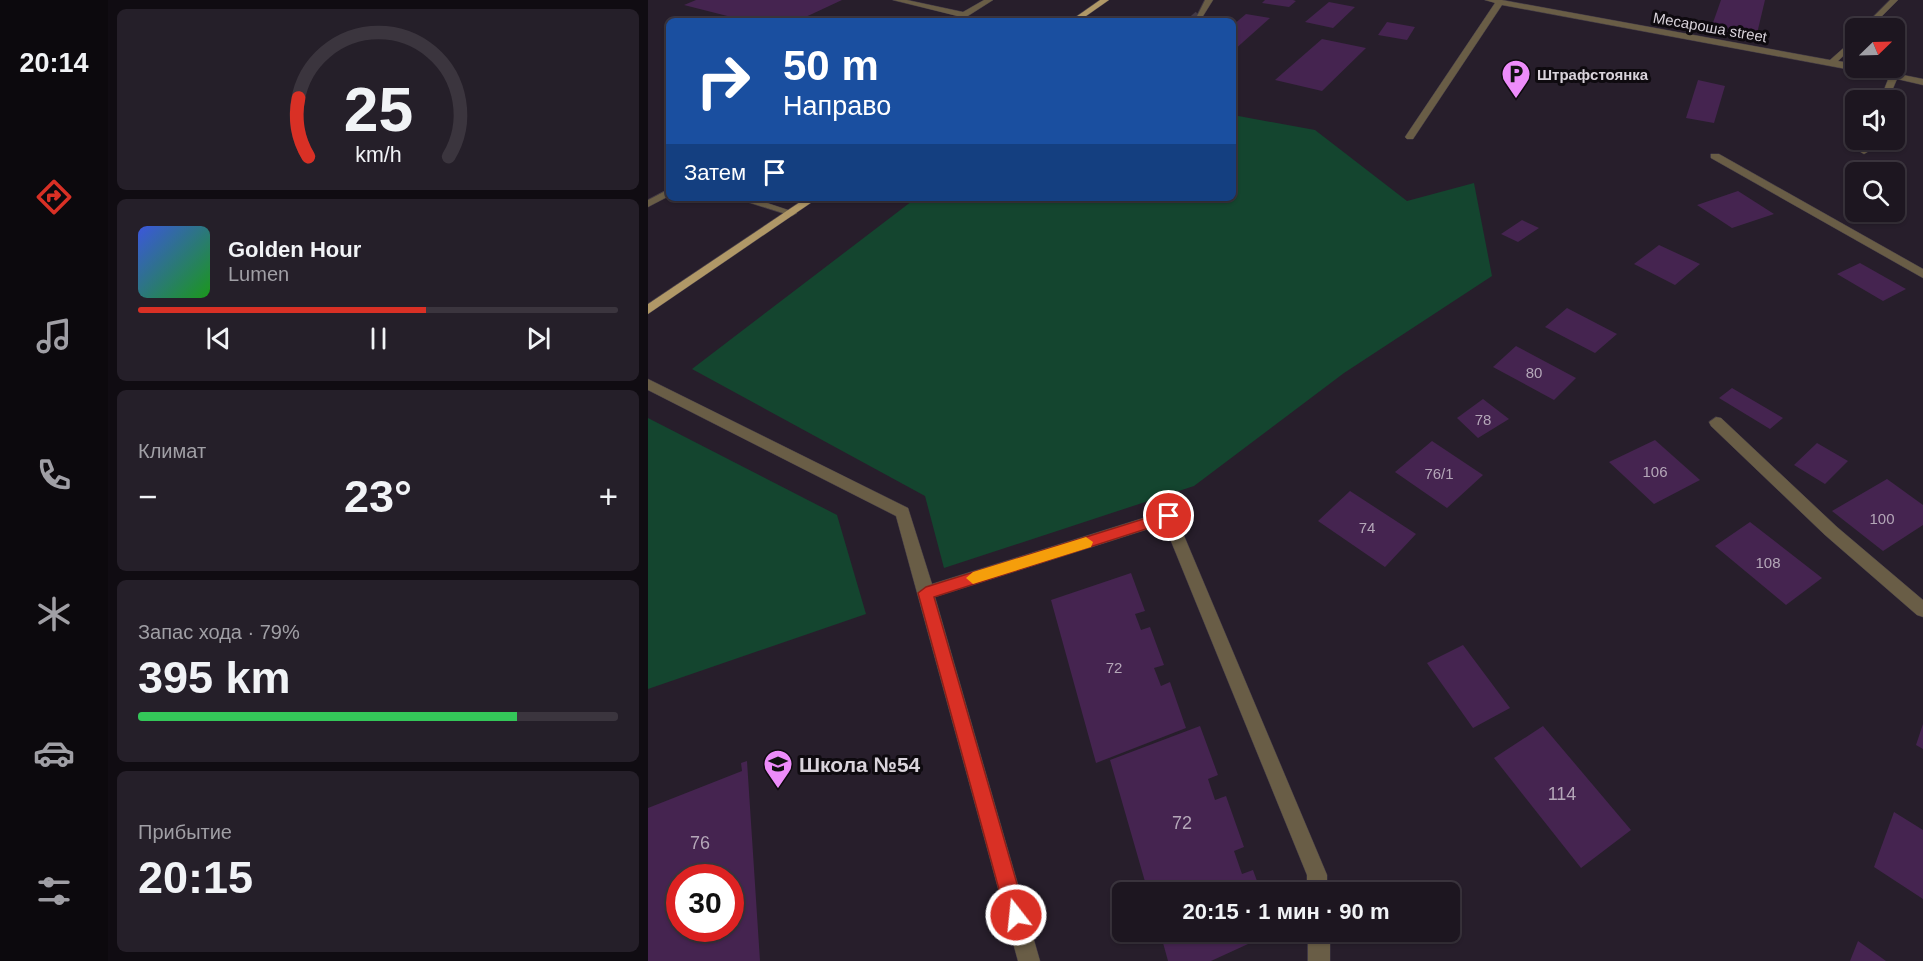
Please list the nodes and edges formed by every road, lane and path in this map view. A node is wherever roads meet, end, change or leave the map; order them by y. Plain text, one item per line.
1 (897, 0) edge
2 (990, 0) edge
3 (1105, 0) edge
4 (1209, 0) edge
5 (1489, 0) edge
6 (1894, 0) edge
7 (1500, 2) junction
8 (964, 15) junction
9 (1200, 15) tunnel mouth
10 (960, 18) edge
11 (1078, 18) edge
12 (1876, 18) edge
13 (1845, 50) edge
14 (1832, 62) junction
15 (1845, 65) edge
16 (1905, 77) edge
17 (1923, 81) edge
18 (1410, 137) dead end
19 (1715, 156) dead end
20 (666, 194) edge
21 (750, 201) edge
22 (809, 201) edge
23 (648, 204) edge
24 (792, 213) junction
25 (1923, 274) edge
26 (648, 310) edge
27 (648, 384) edge
28 (1716, 422) dead end
29 (926, 593) junction
30 (1923, 610) edge
31 (1317, 882) edge
32 (1318, 942) edge
33 (1029, 961) edge
34 (1319, 961) edge

1 - 8 street
2 - 8 street
3 - 11 main road
4 - 9 street
5 - 7 street, Месароша street
6 - 12 street
7 - 14 street, Месароша street
7 - 18 street
8 - 10 street
13 - 14 street
14 - 15 street, Месароша street
16 - 17 street, Месароша street
19 - 25 street
20 - 23 street
21 - 24 street
22 - 24 main road
24 - 26 main road
27 - 29 street
28 - 30 street
29 - 31 street
29 - 33 street
32 - 34 street

